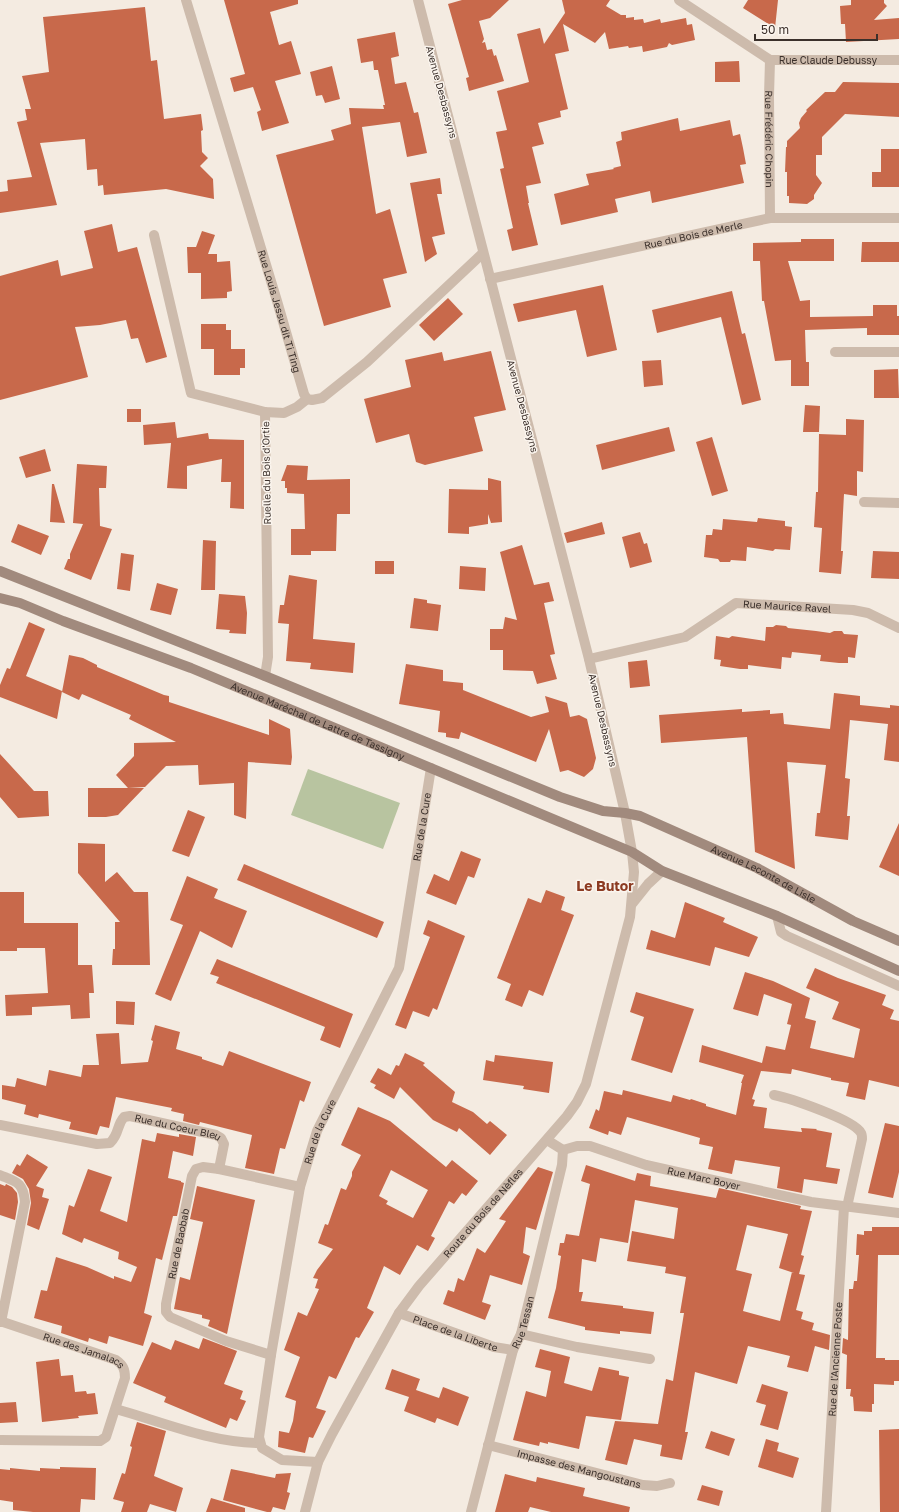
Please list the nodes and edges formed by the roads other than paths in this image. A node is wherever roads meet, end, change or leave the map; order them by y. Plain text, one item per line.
1 (186, 0) edge
2 (418, 0) edge
3 (679, 0) edge
4 (770, 60) junction
5 (899, 60) edge
6 (770, 218) junction
7 (899, 218) edge
8 (154, 235) dead end
9 (483, 253) junction
10 (490, 279) junction
11 (835, 352) dead end
12 (899, 352) edge
13 (307, 399) junction
14 (265, 412) junction
15 (864, 502) dead end
16 (899, 503) edge
17 (0, 571) edge
18 (0, 598) edge
19 (899, 628) edge
20 (589, 659) junction
21 (265, 676) junction
22 (431, 768) junction
23 (625, 813) junction
24 (632, 852) junction
25 (662, 871) junction
26 (632, 904) junction
27 (777, 916) junction
28 (899, 941) edge
29 (899, 971) edge
30 (899, 986) edge
31 (774, 1095) dead end
32 (0, 1125) edge
33 (547, 1140) junction
34 (563, 1150) junction
35 (219, 1169) junction
36 (0, 1175) edge
37 (300, 1187) junction
38 (845, 1207) junction
39 (899, 1213) edge
40 (399, 1312) junction
41 (1, 1321) edge
42 (521, 1334) junction
43 (513, 1350) junction
44 (271, 1356) junction
45 (650, 1359) dead end
46 (116, 1409) junction
47 (0, 1440) edge
48 (260, 1443) junction
49 (488, 1445) junction
50 (318, 1462) junction
51 (670, 1484) dead end
52 (305, 1512) edge
53 (471, 1512) edge
54 (826, 1512) edge

1 - 13 street, Rue Louis Jessu dit Ti Ting
2 - 9 street, Avenue Desbassyns
3 - 4 street, Rue Claude Debussy
4 - 5 street, Rue Claude Debussy
4 - 6 street, Rue Frédéric Chopin
6 - 7 street, Rue du Bois de Merle
6 - 10 street, Rue du Bois de Merle
8 - 14 street, Ruelle du Bois d'Ortie
9 - 10 street, Avenue Desbassyns
9 - 13 street
10 - 20 street, Avenue Desbassyns
11 - 12 street
13 - 14 street
14 - 21 street, Ruelle du Bois d'Ortie
15 - 16 street
17 - 21 main road, Avenue Maréchal de Lattre de Tassigny
18 - 22 main road, Avenue Maréchal de Lattre de Tassigny
19 - 20 street, Rue Maurice Ravel
20 - 23 street, Avenue Desbassyns
21 - 23 main road, Avenue Maréchal de Lattre de Tassigny
22 - 24 main road, Avenue Maréchal de Lattre de Tassigny
22 - 37 street, Rue de la Cure
23 - 24 street, Route du Bois de Nèfles
23 - 28 main road, Avenue Leconte de Lisle
24 - 25 main road
24 - 26 street, Route du Bois de Nèfles
25 - 26 street, Route du Bois de Nèfles
25 - 27 main road
26 - 33 street, Route du Bois de Nèfles
27 - 29 main road
27 - 30 street
31 - 38 street
32 - 35 street, Rue du Coeur Bleu
33 - 34 street
33 - 40 street, Route du Bois de Nèfles
34 - 38 street, Rue Marc Boyer
34 - 42 street, Rue Tessan
35 - 37 street, Rue de Baobab
35 - 44 street, Rue de Baobab
36 - 41 street, Rue des Jamalacs
37 - 44 street, Rue de la Cure
38 - 39 street, Rue Marc Boyer
38 - 54 street, Rue de l'Ancienne Poste
40 - 43 street, Place de la Liberte
40 - 50 street, Route du Bois de Nèfles
41 - 46 street, Rue des Jamalacs
42 - 43 street, Rue Tessan
42 - 45 street
43 - 49 street, Rue Tessan
44 - 48 street, Rue de la Cure
46 - 47 street, Rue des Jamalacs
46 - 48 street
48 - 50 street
49 - 51 street, Impasse des Mangoustans
49 - 53 street, Rue Tessan
50 - 52 street, Route du Bois de Nèfles

